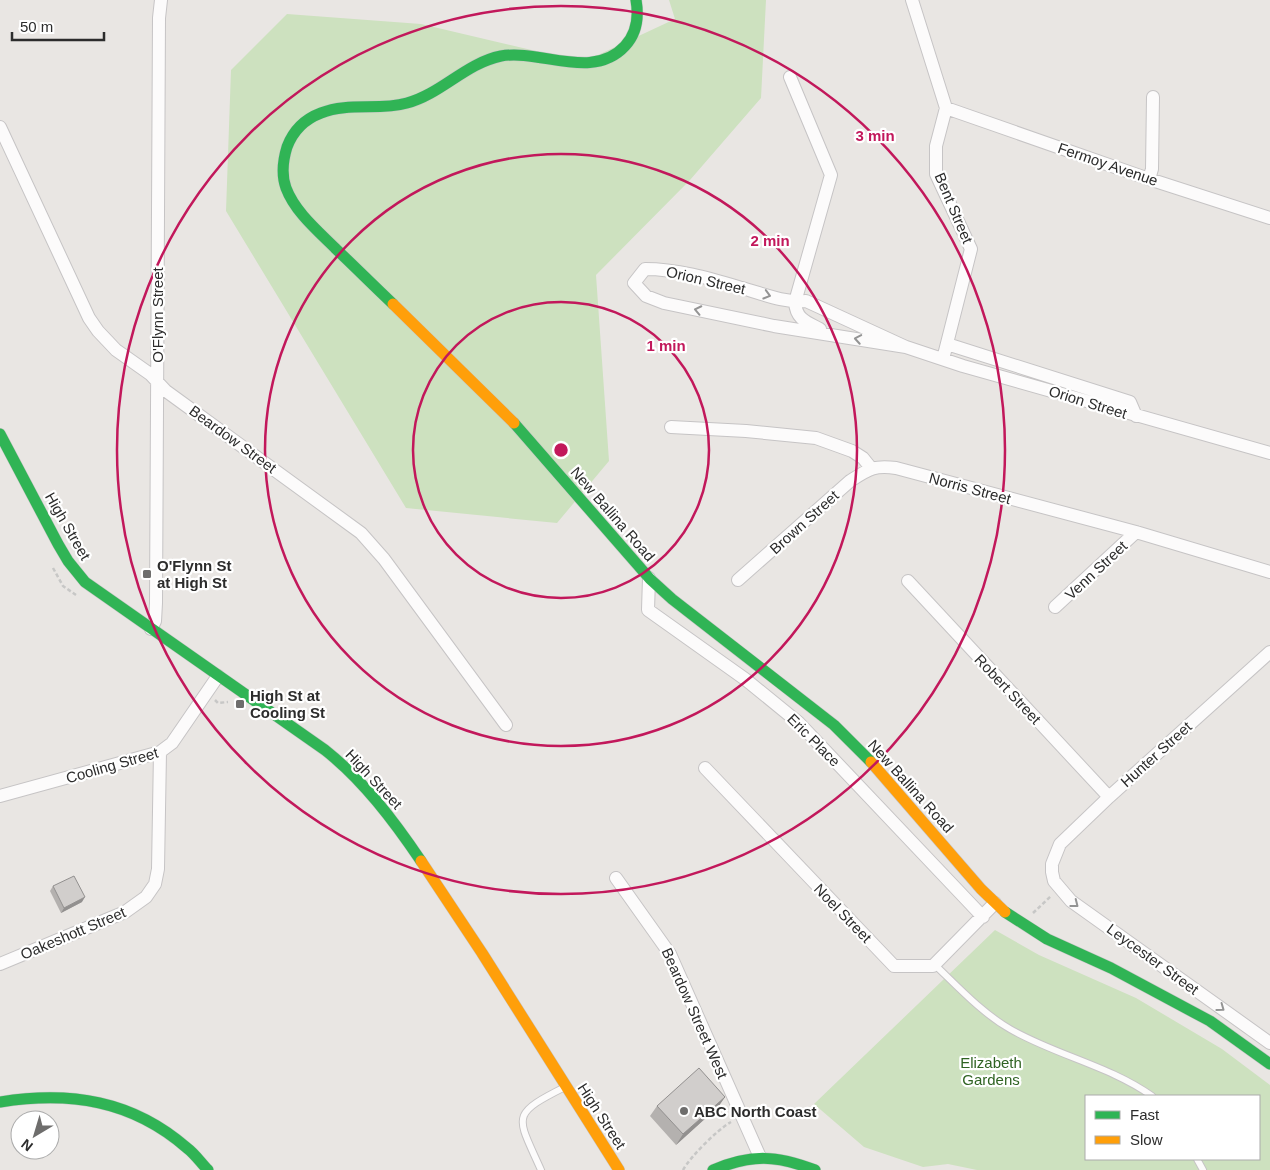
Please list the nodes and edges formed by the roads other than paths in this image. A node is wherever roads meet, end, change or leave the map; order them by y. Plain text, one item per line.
1 (161, 0) edge
2 (636, 0) edge
3 (912, 0) edge
4 (790, 77) dead end
5 (1153, 97) dead end
6 (946, 108) junction
7 (0, 127) edge
8 (1150, 179) junction
9 (1270, 218) edge
10 (795, 302) junction
11 (826, 333) junction
12 (947, 344) junction
13 (906, 347) junction
14 (943, 358) junction
15 (157, 381) junction
16 (1136, 416) junction
17 (671, 427) dead end
18 (0, 434) edge
19 (1270, 453) edge
20 (871, 468) junction
21 (1136, 532) junction
22 (1270, 572) edge
23 (649, 578) junction
24 (738, 580) dead end
25 (908, 580) dead end
26 (1055, 607) dead end
27 (151, 629) junction
28 (1268, 656) edge
29 (218, 676) junction
30 (506, 725) dead end
31 (160, 752) junction
32 (705, 768) dead end
33 (0, 796) edge
34 (1109, 797) junction
35 (1052, 864) joint
36 (616, 878) dead end
37 (995, 903) junction
38 (983, 916) junction
39 (0, 964) edge
40 (934, 964) junction
41 (1270, 1043) edge
42 (1270, 1064) edge
43 (565, 1087) junction
44 (1151, 1095) edge
45 (0, 1102) edge
46 (760, 1157) junction
47 (208, 1170) edge
48 (541, 1170) edge
49 (619, 1170) edge
50 (713, 1170) edge
51 (815, 1170) edge

1 - 15 street, O'Flynn Street
2 - 23 street, New Ballina Road
3 - 6 street
4 - 10 street
5 - 8 street
6 - 8 street, Fermoy Avenue
6 - 12 street, Bent Street
7 - 15 street, Beardow Street
8 - 9 street, Fermoy Avenue
10 - 11 street
11 -> 10 street, Orion Street
10 - 13 street, Orion Street
13 -> 11 street, Orion Street
12 - 14 street, Bent Street
12 - 16 street
13 - 14 street, Orion Street
14 - 16 street, Orion Street
15 - 27 street, O'Flynn Street
15 - 30 street, Beardow Street
16 - 19 street, Orion Street
17 - 20 street
18 - 27 street, High Street
20 - 21 street, Norris Street
20 - 24 street, Brown Street
21 - 22 street, Norris Street
21 - 26 street, Venn Street
23 - 37 street, New Ballina Road
23 - 38 street, Eric Place
25 - 34 street, Robert Street
27 - 29 street, High Street
28 - 34 street, Hunter Street
29 - 31 street, Cooling Street
29 - 43 street, High Street
31 - 33 street, Cooling Street
31 - 39 street, Oakeshott Street
32 - 40 street, Noel Street
34 - 35 street, Hunter Street
35 -> 41 street, Leycester Street
36 - 46 street, Beardow Street West
37 - 38 street
37 - 42 street, New Ballina Road
38 - 40 street
40 - 44 lane
43 - 48 lane
43 - 49 street, High Street
45 - 47 street
46 - 50 street
46 - 51 street

